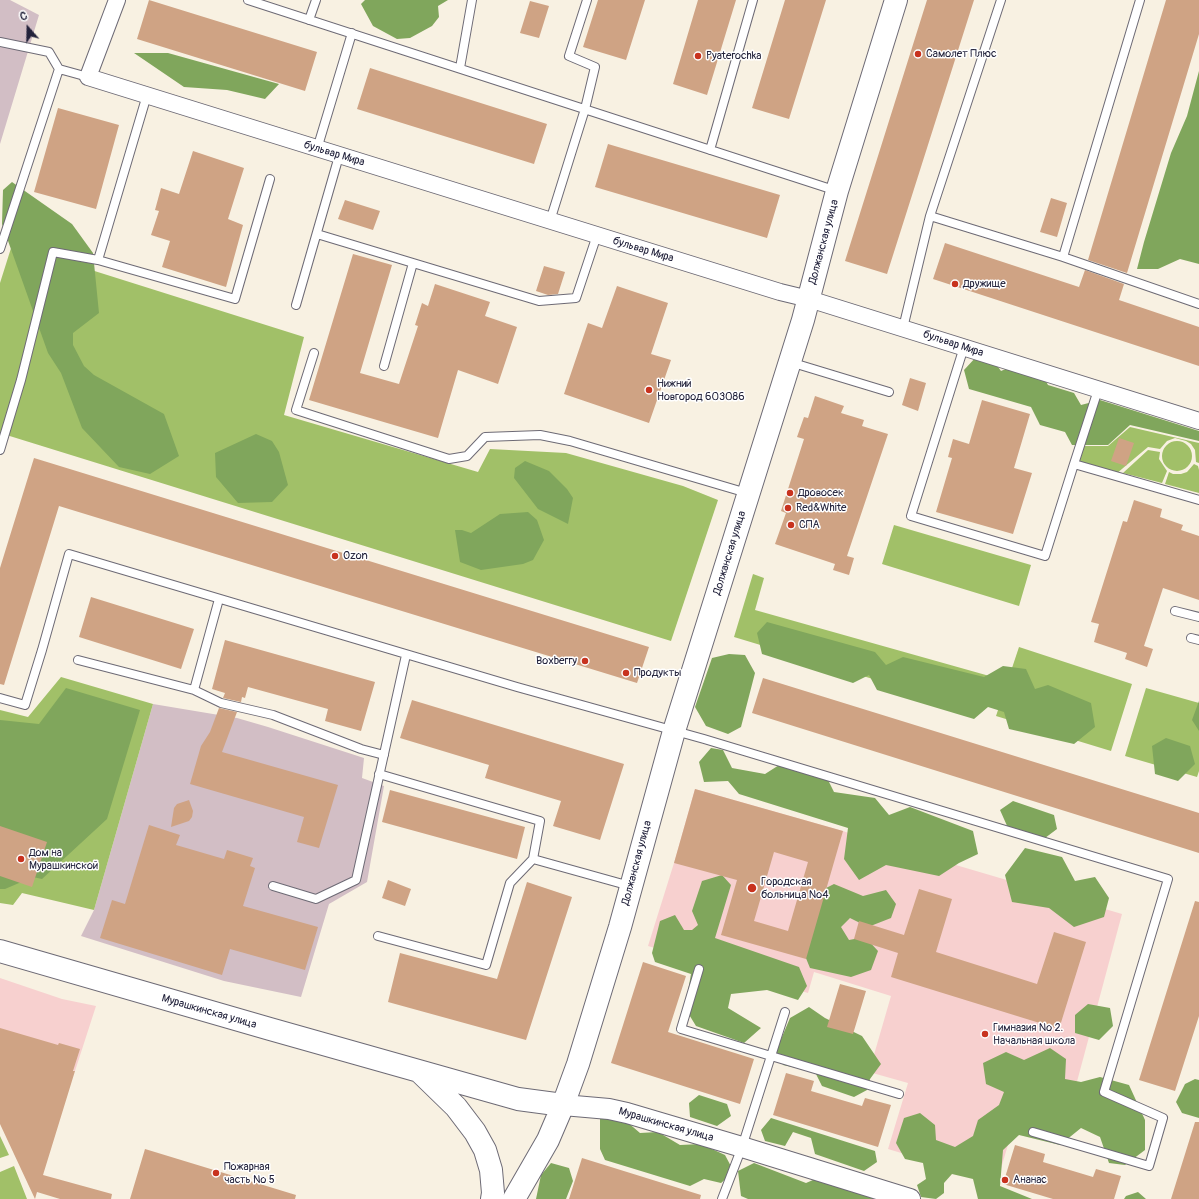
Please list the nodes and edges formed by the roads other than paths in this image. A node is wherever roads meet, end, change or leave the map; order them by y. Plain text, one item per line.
1 (117, 0) edge
2 (248, 0) edge
3 (316, 0) edge
4 (472, 0) edge
5 (587, 0) edge
6 (753, 0) edge
7 (896, 0) edge
8 (1001, 0) edge
9 (1140, 0) edge
10 (309, 20) junction
11 (352, 33) junction
12 (0, 42) edge
13 (460, 68) junction
14 (59, 69) junction
15 (88, 77) junction
16 (146, 96) junction
17 (585, 109) junction
18 (317, 149) junction
19 (710, 150) junction
20 (340, 156) junction
21 (270, 180) dead end
22 (838, 191) junction
23 (930, 216) junction
24 (550, 221) junction
25 (317, 234) junction
26 (597, 235) junction
27 (0, 249) edge
28 (1063, 257) junction
29 (98, 260) junction
30 (413, 263) junction
31 (809, 299) junction
32 (1199, 304) edge
33 (296, 305) dead end
34 (903, 328) junction
35 (964, 347) junction
36 (314, 353) dead end
37 (790, 361) junction
38 (384, 366) dead end
39 (1098, 390) junction
40 (889, 392) dead end
41 (1199, 420) edge
42 (0, 450) edge
43 (1074, 464) junction
44 (749, 493) junction
45 (1199, 500) edge
46 (219, 599) junction
47 (1175, 611) dead end
48 (1199, 617) edge
49 (406, 655) junction
50 (78, 660) dead end
51 (194, 690) junction
52 (0, 698) edge
53 (674, 731) junction
54 (384, 755) junction
55 (379, 774) junction
56 (533, 859) junction
57 (273, 886) dead end
58 (630, 886) junction
59 (378, 936) dead end
60 (0, 951) edge
61 (699, 969) dead end
62 (785, 1012) dead end
63 (771, 1056) junction
64 (418, 1071) junction
65 (899, 1094) dead end
66 (563, 1105) junction
67 (1033, 1132) dead end
68 (742, 1147) junction
69 (492, 1199) edge
70 (514, 1199) edge
71 (722, 1199) edge
72 (910, 1199) edge

1 - 15 street
2 - 10 lane
3 - 10 lane
4 - 13 lane
5 - 17 lane
6 - 19 lane
7 - 22 main road, Должанская улица
8 - 23 lane
9 - 28 lane
10 - 11 lane
11 - 13 lane
11 - 18 lane
12 - 14 lane
13 - 17 lane
14 - 15 lane
14 - 27 lane
15 - 16 street, бульвар Мира
16 - 18 street, бульвар Мира
16 - 29 lane
17 - 19 lane
17 - 24 lane
18 - 20 street, бульвар Мира
19 - 22 lane
20 - 24 street, бульвар Мира
20 - 25 lane
21 - 29 lane
22 - 31 main road, Должанская улица
23 - 28 lane
23 - 34 lane
24 - 26 street, бульвар Мира
25 - 30 lane
25 - 33 lane
26 - 30 lane
26 - 31 street, бульвар Мира
28 - 32 lane
29 - 42 lane
30 - 38 lane
31 - 34 street, бульвар Мира
31 - 37 main road, Должанская улица
34 - 35 street, бульвар Мира
35 - 39 street, бульвар Мира
35 - 43 lane
36 - 44 lane
37 - 40 lane
37 - 44 main road, Должанская улица
39 - 41 street, бульвар Мира
39 - 43 lane
43 - 45 lane
44 - 53 main road, Должанская улица
46 - 49 lane
46 - 51 lane
46 - 52 lane
47 - 48 lane
49 - 53 lane
49 - 54 lane
50 - 51 lane
51 - 54 lane
53 - 58 main road, Должанская улица
53 - 67 lane
54 - 55 lane
55 - 56 lane
55 - 57 lane
56 - 58 lane
56 - 59 lane
58 - 66 main road, Должанская улица
60 - 64 main road, Мурашкинская улица
61 - 63 lane
62 - 63 lane
63 - 65 lane
63 - 68 lane
64 - 66 main road, Мурашкинская улица
64 - 69 main road, Мурашкинская улица
66 - 68 street, Мурашкинская улица
66 - 70 main road, Должанская улица
68 - 71 lane
68 - 72 street, Мурашкинская улица

